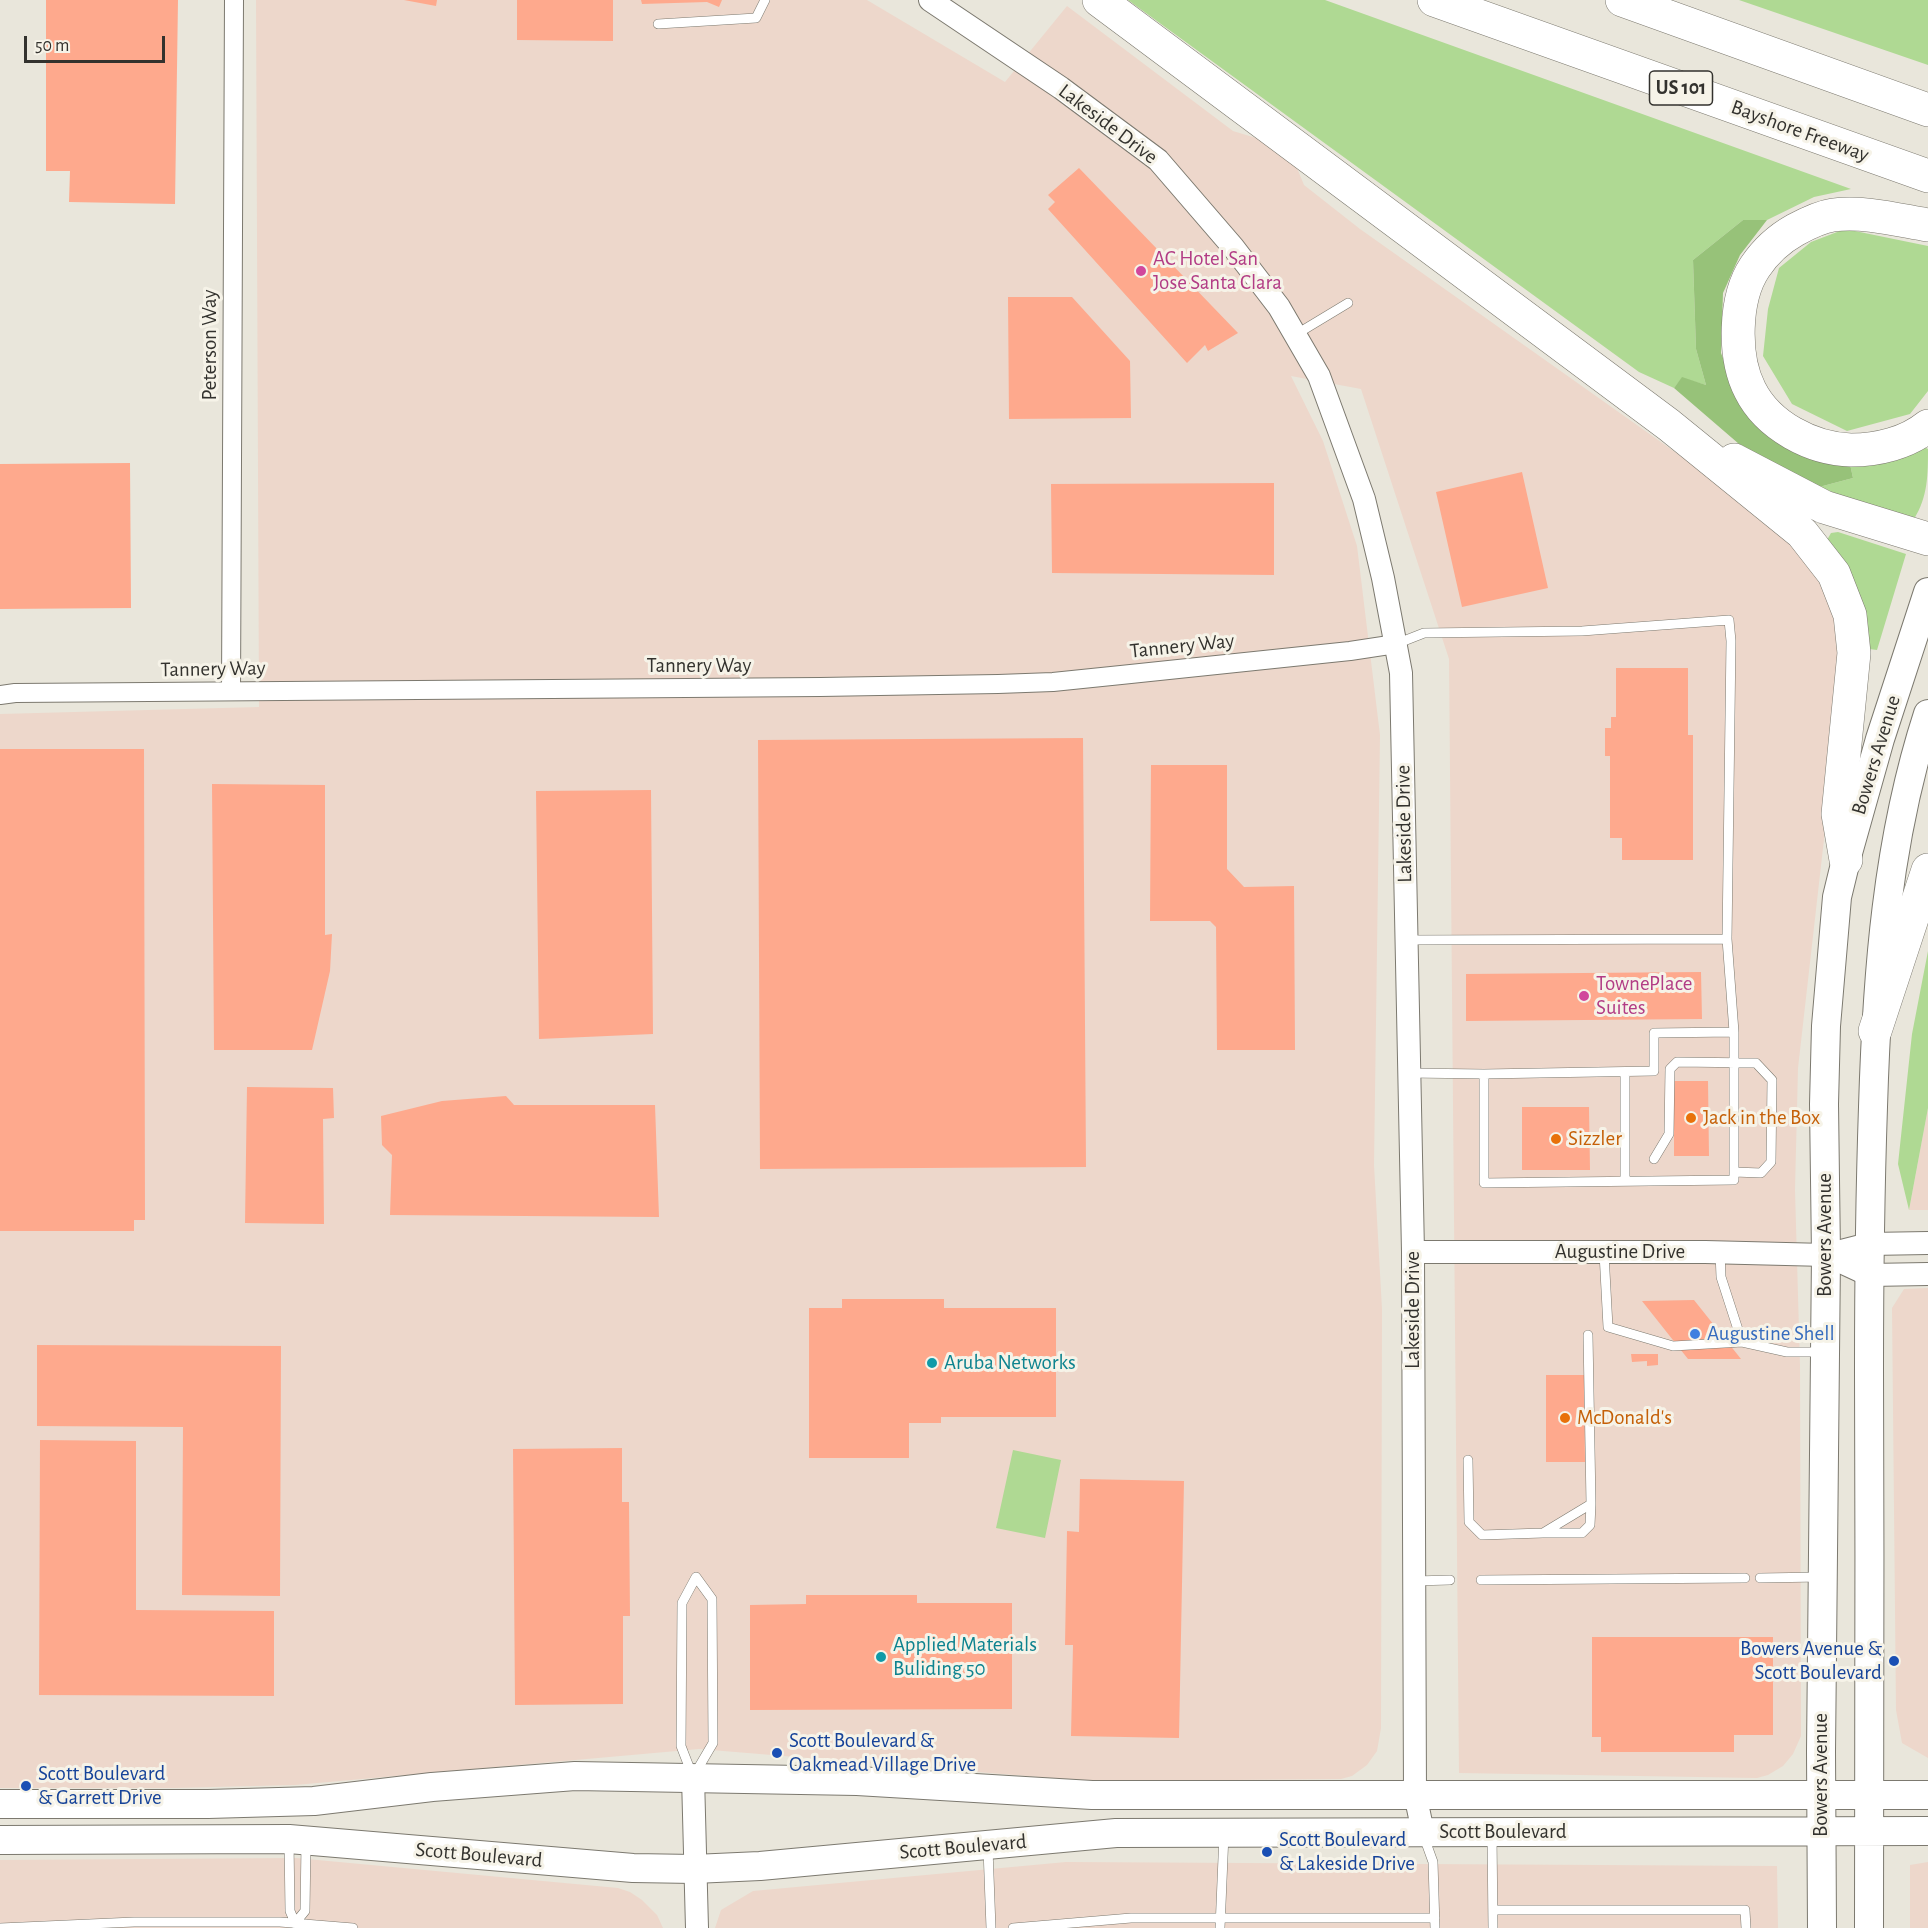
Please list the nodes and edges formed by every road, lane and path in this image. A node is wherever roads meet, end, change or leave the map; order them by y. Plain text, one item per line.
1 (234, 0) edge
2 (765, 0) edge
3 (930, 0) edge
4 (1099, 0) edge
5 (1434, 0) edge
6 (1622, 0) edge
7 (658, 24) dead end
8 (1793, 61) junction
9 (1928, 97) edge
10 (1928, 110) edge
11 (1928, 176) edge
12 (1928, 225) edge
13 (1348, 303) dead end
14 (1295, 334) junction
15 (1669, 425) junction
16 (1928, 426) edge
17 (1928, 539) edge
18 (1928, 592) edge
19 (1396, 644) junction
20 (231, 691) junction
21 (0, 695) edge
22 (1928, 714) edge
23 (1845, 860) junction
24 (1928, 870) edge
25 (1727, 939) junction
26 (1406, 940) junction
27 (1875, 1031) junction
28 (1734, 1032) junction
29 (1734, 1063) junction
30 (1625, 1072) junction
31 (1408, 1073) junction
32 (1484, 1074) junction
33 (1654, 1159) dead end
34 (1734, 1173) junction
35 (1625, 1181) junction
36 (1928, 1243) edge
37 (1869, 1244) junction
38 (1413, 1252) junction
39 (1604, 1252) junction
40 (1720, 1252) junction
41 (1826, 1255) junction
42 (1928, 1274) edge
43 (1869, 1275) junction
44 (1588, 1335) dead end
45 (1742, 1342) junction
46 (1825, 1352) junction
47 (1468, 1460) dead end
48 (1591, 1504) junction
49 (1543, 1533) junction
50 (1823, 1577) junction
51 (1745, 1578) dead end
52 (1760, 1578) dead end
53 (1450, 1580) dead end
54 (1481, 1580) dead end
55 (1415, 1581) junction
56 (693, 1777) junction
57 (1415, 1794) junction
58 (1822, 1795) junction
59 (1869, 1795) junction
60 (1928, 1795) edge
61 (0, 1804) edge
62 (1928, 1831) edge
63 (1423, 1832) junction
64 (1821, 1832) junction
65 (1868, 1832) junction
66 (1224, 1833) junction
67 (1492, 1833) junction
68 (0, 1840) edge
69 (298, 1840) junction
70 (988, 1845) junction
71 (694, 1869) junction
72 (1492, 1910) junction
73 (1220, 1923) edge
74 (1435, 1923) edge
75 (296, 1925) edge
76 (0, 1928) edge
77 (353, 1928) edge
78 (697, 1928) edge
79 (990, 1928) edge
80 (1013, 1928) edge
81 (1493, 1928) edge
82 (1746, 1928) edge
83 (1822, 1928) edge
84 (1869, 1928) edge

1 - 20 street, Peterson Way
2 - 7 lane
3 - 14 street, Lakeside Drive
4 - 15 highway
5 - 11 highway, Bayshore Freeway / US 101
6 - 8 highway
8 - 9 highway
8 - 10 highway
12 - 16 highway
13 - 14 lane
14 - 19 street, Lakeside Drive
15 - 17 highway
15 - 23 highway
18 - 23 main road, Bowers Avenue
19 - 20 street, Tannery Way
19 - 25 lane
19 - 26 street, Lakeside Drive
20 - 21 street, Tannery Way
22 - 27 main road, Bowers Avenue
23 - 41 main road, Bowers Avenue
24 - 27 highway
25 - 26 lane
25 - 28 lane
26 - 31 street, Lakeside Drive
27 - 37 main road, Bowers Avenue
28 - 29 lane
28 - 30 lane
29 - 33 lane
29 - 34 lane
29 - 34 lane
30 - 32 lane
30 - 35 lane
31 - 32 lane
31 - 38 street, Lakeside Drive
32 - 35 lane
34 - 35 lane
36 - 37 street, Augustine Drive
37 - 41 street, Augustine Drive
37 - 43 main road, Bowers Avenue
38 - 39 street, Augustine Drive
38 - 55 street, Lakeside Drive
39 - 40 street, Augustine Drive
39 - 45 lane
40 - 41 street, Augustine Drive
40 - 45 lane
41 - 43 street, Augustine Drive
41 - 46 main road, Bowers Avenue
42 - 43 street, Augustine Drive
43 - 59 main road, Bowers Avenue
44 - 48 lane
45 - 46 lane
46 - 50 main road, Bowers Avenue
47 - 49 lane
48 - 49 lane
48 - 49 lane
50 - 52 lane
50 - 58 main road, Bowers Avenue
51 - 54 lane
53 - 55 lane
55 - 57 street, Lakeside Drive
56 - 56 lane
56 - 57 main road, Scott Boulevard
56 - 61 main road, Scott Boulevard
56 - 71 street
57 - 58 main road, Scott Boulevard
57 - 63 street, Lakeside Drive
58 - 59 main road, Scott Boulevard
58 - 64 main road, Bowers Avenue
59 - 60 main road, Scott Boulevard
59 - 65 main road, Bowers Avenue
62 - 65 main road, Scott Boulevard
63 - 66 main road, Scott Boulevard
63 - 67 main road, Scott Boulevard
63 - 74 lane
64 - 65 main road, Scott Boulevard
64 - 67 main road, Scott Boulevard
64 - 83 main road, Bowers Avenue
65 - 84 main road, Bowers Avenue
66 - 70 main road, Scott Boulevard
66 - 73 lane
67 - 72 lane
68 - 69 main road, Scott Boulevard
69 - 71 main road, Scott Boulevard
69 - 75 lane
69 - 75 lane
70 - 71 main road, Scott Boulevard
70 - 79 lane
71 - 78 street
72 - 81 lane
72 - 82 lane
73 - 74 lane
73 - 80 lane
75 - 76 lane
75 - 77 lane

